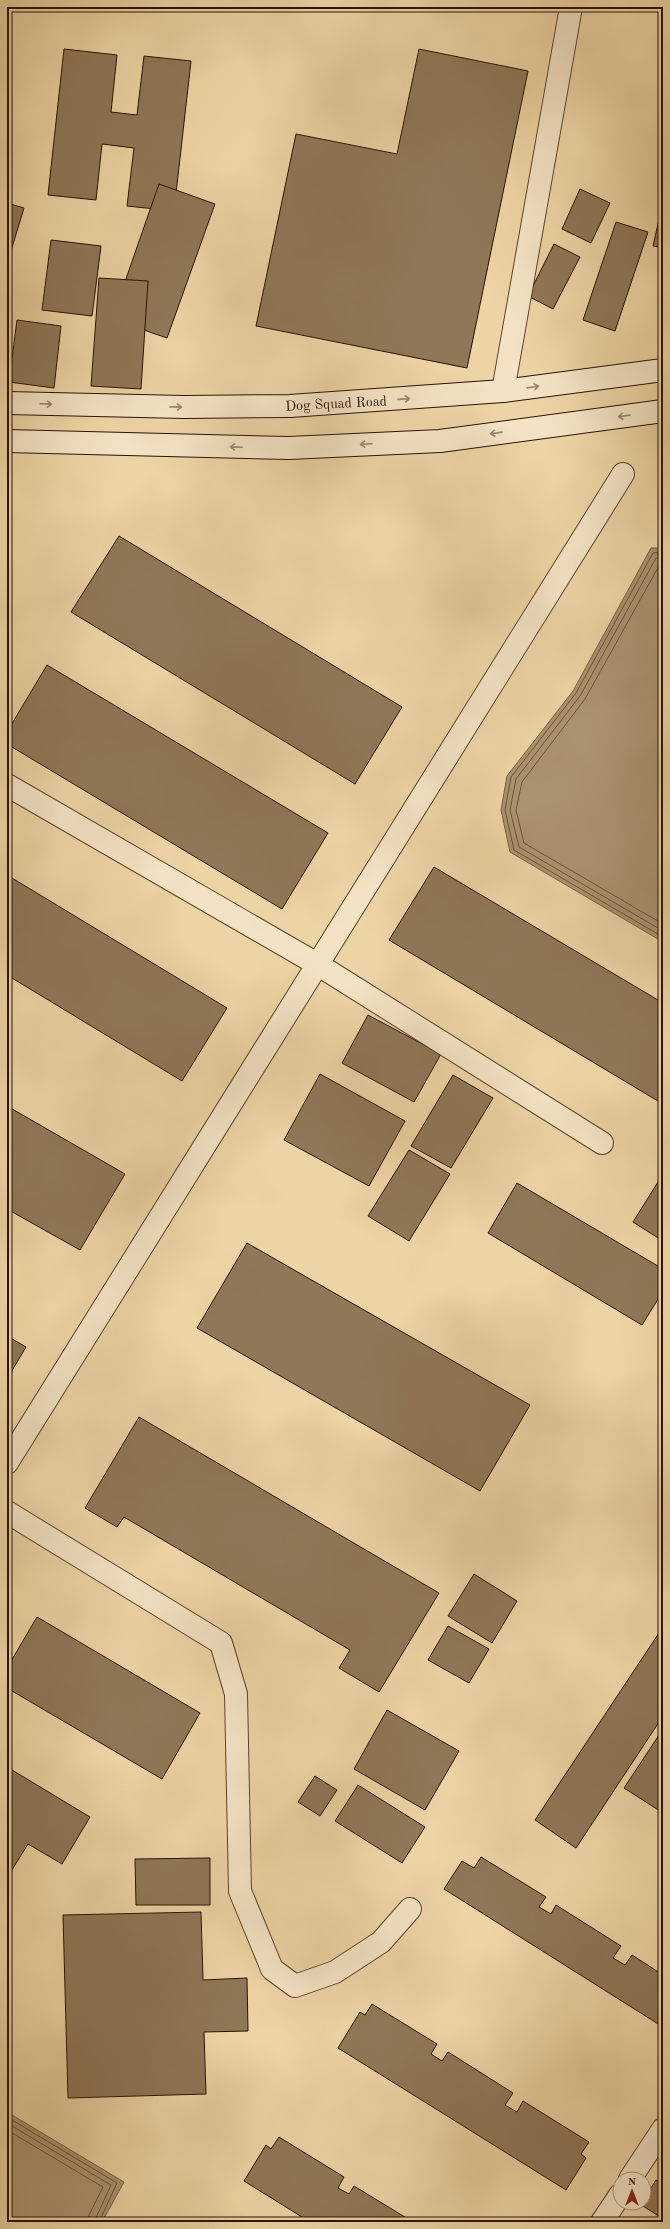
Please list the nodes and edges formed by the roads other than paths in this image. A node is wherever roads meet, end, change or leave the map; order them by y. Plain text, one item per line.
1 (571, 7) edge
2 (663, 370) edge
3 (502, 391) junction
4 (7, 403) edge
5 (663, 411) edge
6 (7, 441) edge
7 (623, 474) dead end
8 (7, 785) edge
9 (317, 964) junction
10 (602, 1143) dead end
11 (7, 1463) edge
12 (7, 1512) edge
13 (410, 1909) dead end
14 (663, 2129) edge
15 (635, 2171) edge
16 (612, 2207) edge
17 (602, 2222) edge

1 - 3 street
3 -> 2 street, Dog Squad Road
4 -> 3 street, Dog Squad Road
5 -> 6 street
7 - 9 street
8 - 9 street
9 - 10 street
9 - 11 street
12 - 13 street
14 - 15 street
16 - 17 street

